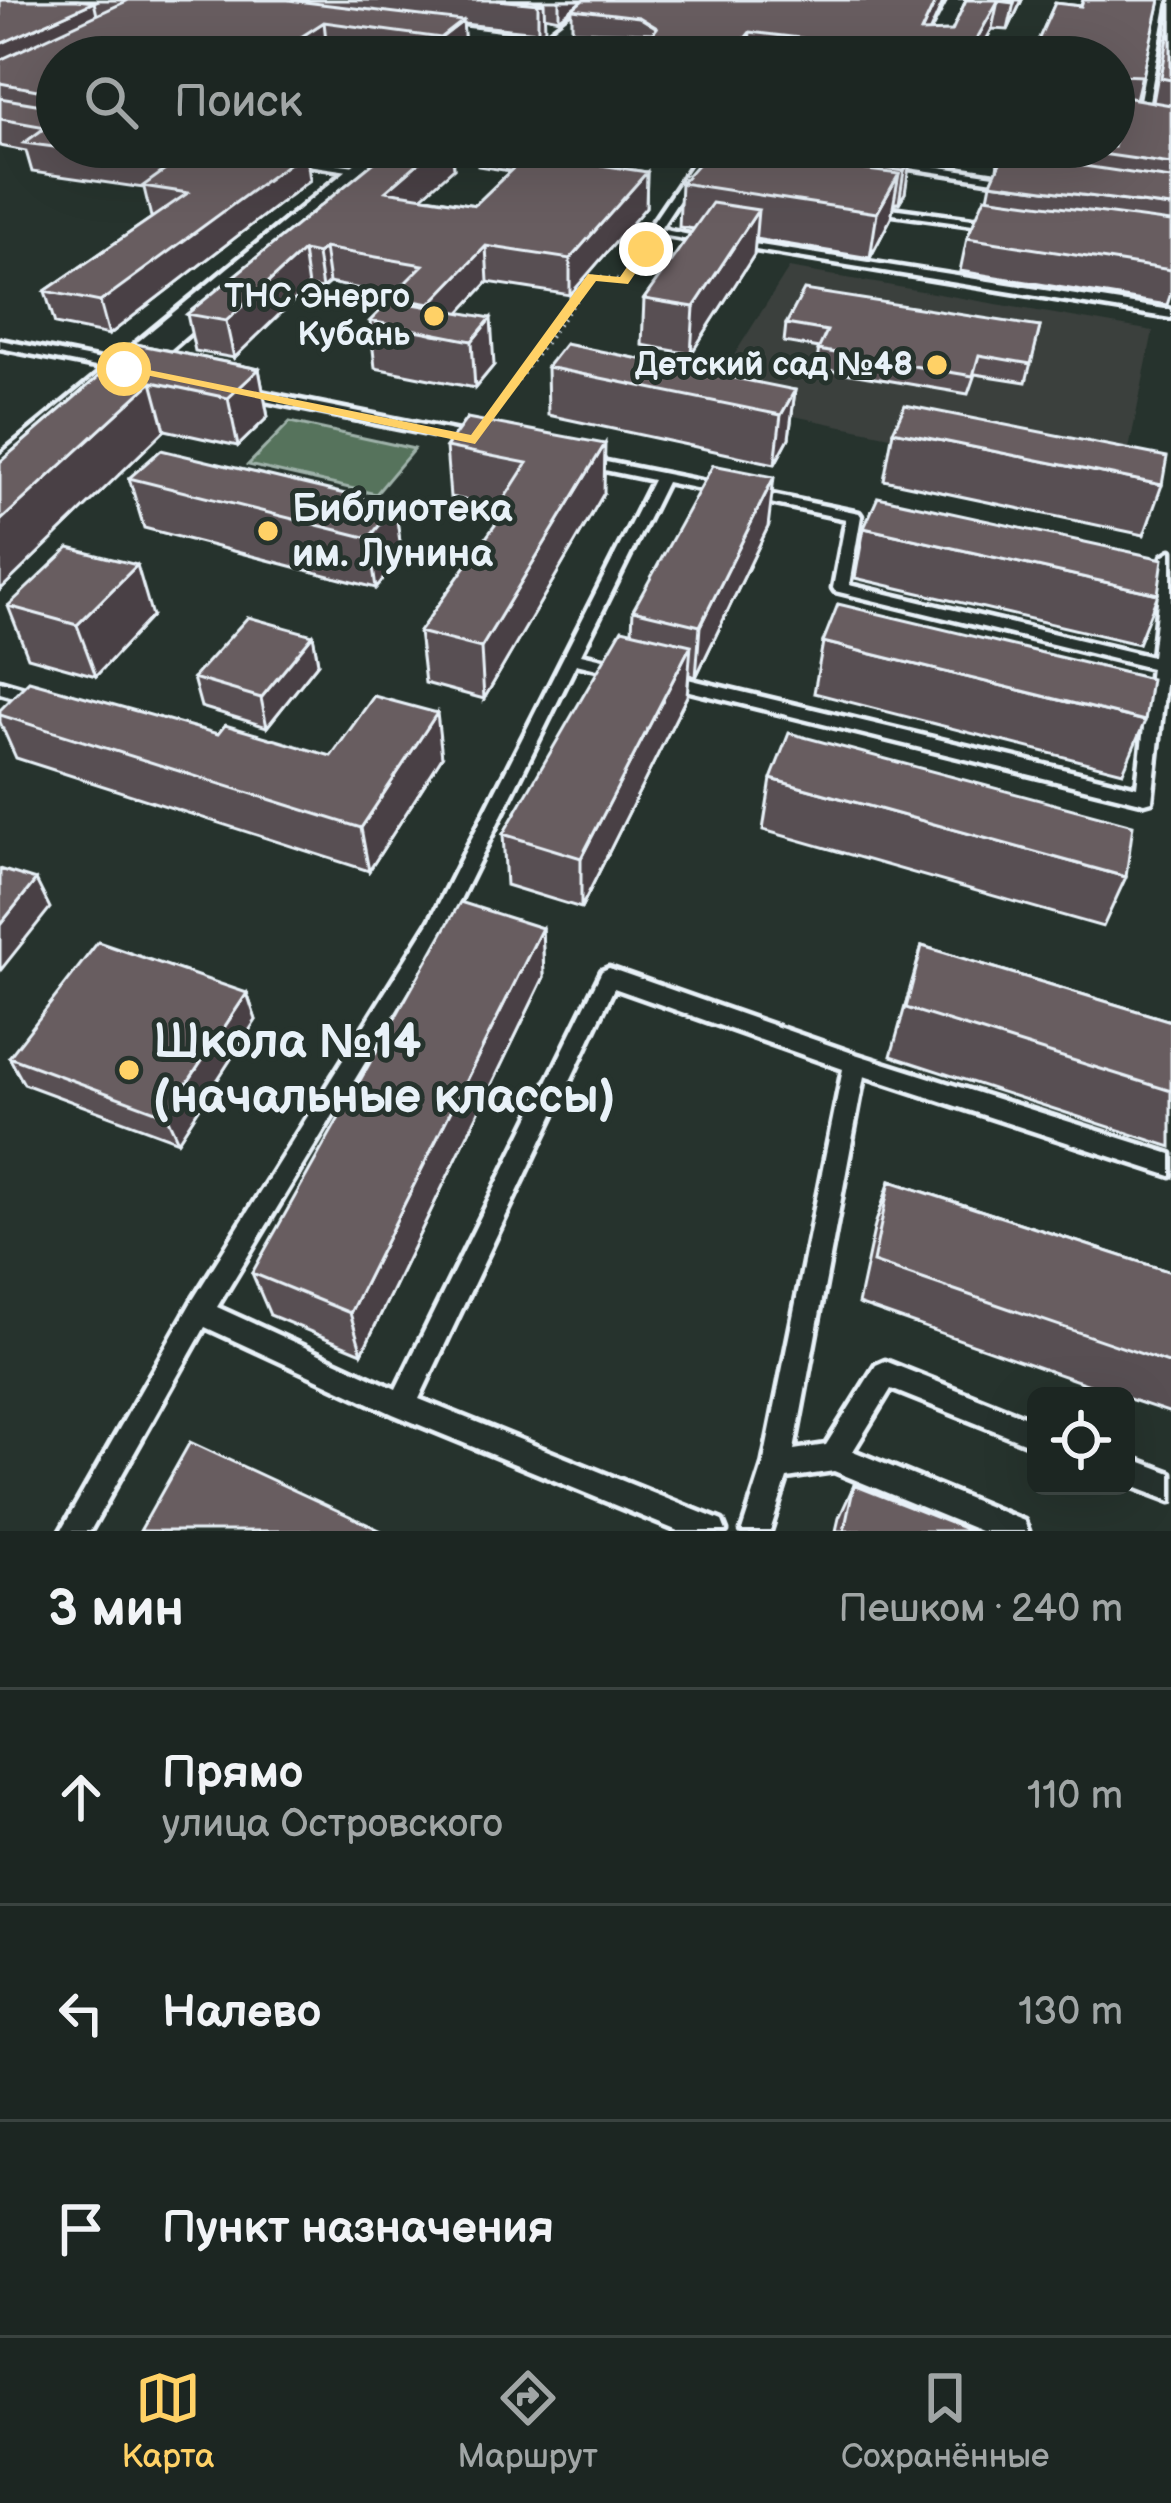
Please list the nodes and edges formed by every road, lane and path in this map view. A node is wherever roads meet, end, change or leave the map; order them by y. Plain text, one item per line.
1 (600, 0) edge
2 (960, 0) edge
3 (1163, 0) edge
4 (351, 21) edge
5 (434, 36) edge
6 (554, 36) edge
7 (942, 36) edge
8 (1135, 114) edge
9 (1135, 120) edge
10 (1171, 124) edge
11 (347, 168) edge
12 (365, 168) edge
13 (695, 168) edge
14 (926, 168) edge
15 (362, 170) junction
16 (685, 181) junction
17 (1031, 184) edge
18 (709, 185) edge
19 (850, 205) edge
20 (1012, 227) edge
21 (653, 231) junction
22 (1171, 314) edge
23 (0, 344) edge
24 (139, 372) junction
25 (222, 389) edge
26 (475, 440) junction
27 (494, 444) edge
28 (556, 456) edge
29 (0, 475) edge
30 (661, 477) junction
31 (1171, 556) edge
32 (572, 657) junction
33 (1160, 664) junction
34 (0, 687) edge
35 (67, 706) edge
36 (855, 1064) junction
37 (1171, 1165) edge
38 (200, 1312) junction
39 (403, 1405) junction
40 (1027, 1430) edge
41 (834, 1456) junction
42 (777, 1466) junction
43 (1135, 1473) edge
44 (1171, 1487) edge
45 (75, 1531) edge
46 (712, 1531) edge
47 (756, 1531) edge
48 (1014, 1531) edge

1 - 6 street
2 - 7 main road
3 - 8 lane
4 - 5 main road
9 - 10 main road
11 - 15 lane
12 - 15 main road
13 - 16 lane
14 - 17 lane
15 - 24 main road
16 - 18 lane
16 - 21 lane
19 - 20 lane
21 - 22 lane
21 - 26 path
23 - 24 lane
24 - 29 main road
25 - 26 lane
26 - 27 lane
28 - 30 lane
30 - 32 lane
30 - 33 lane
31 - 33 lane
32 - 33 lane
32 - 38 lane
34 - 35 lane
36 - 37 lane
36 - 39 lane
36 - 42 lane
38 - 39 lane
38 - 45 lane
39 - 46 lane
40 - 41 lane
41 - 42 lane
41 - 48 lane
42 - 47 lane
43 - 44 lane

